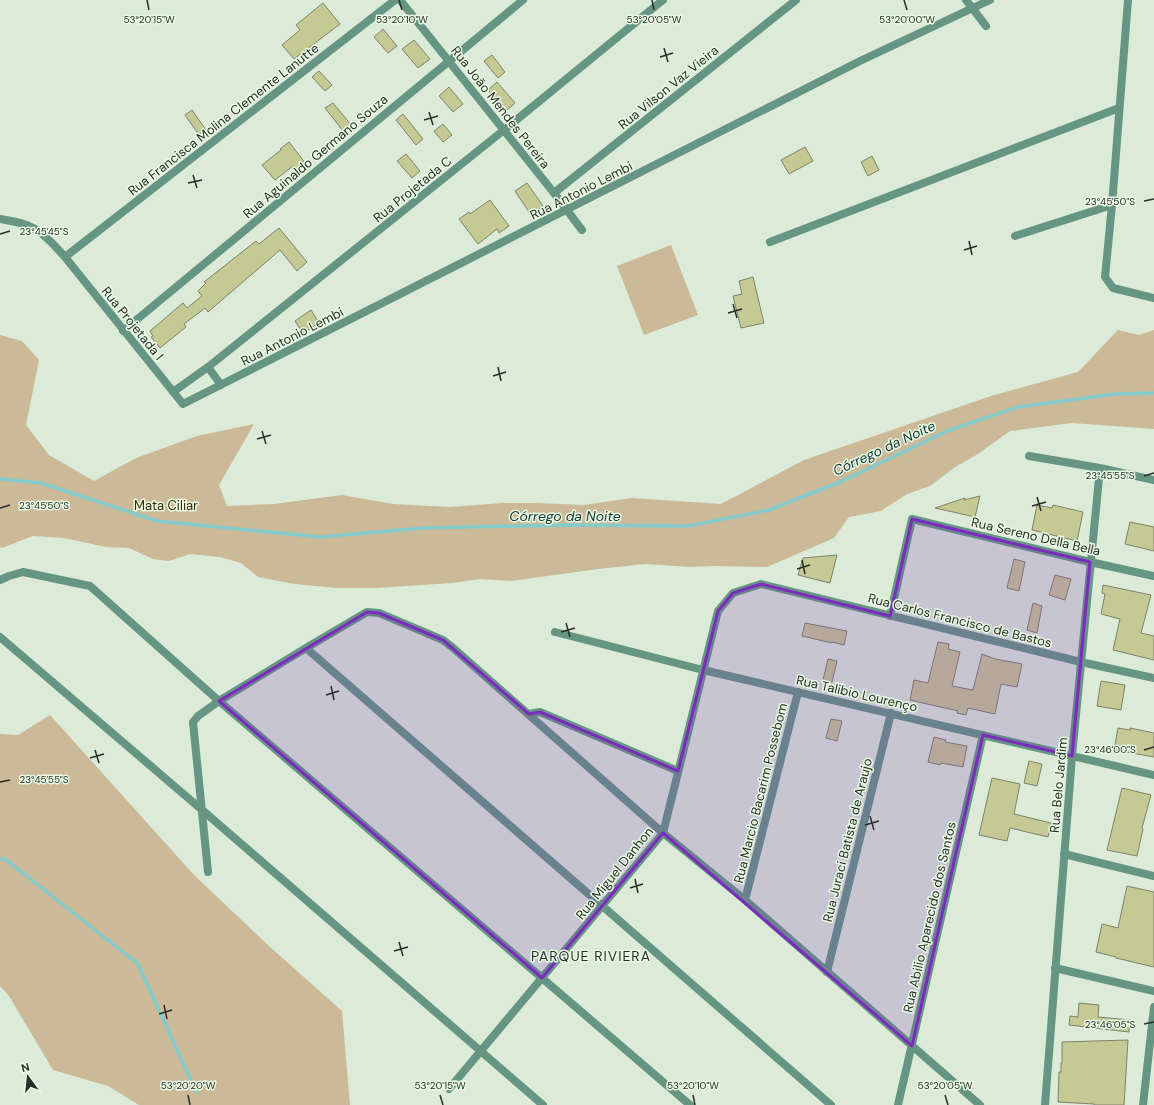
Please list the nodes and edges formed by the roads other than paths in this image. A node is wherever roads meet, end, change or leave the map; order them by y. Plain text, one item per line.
1 (395, 0) edge
2 (400, 0) edge
3 (523, 0) edge
4 (663, 0) edge
5 (796, 0) edge
6 (966, 0) edge
7 (990, 0) edge
8 (1128, 0) edge
9 (973, 8) junction
10 (986, 26) dead end
11 (449, 60) junction
12 (1119, 108) junction
13 (504, 130) junction
14 (554, 193) junction
15 (1112, 205) junction
16 (568, 210) junction
17 (0, 219) edge
18 (582, 230) dead end
19 (1015, 236) dead end
20 (770, 242) dead end
21 (65, 257) junction
22 (1154, 298) edge
23 (123, 331) junction
24 (208, 367) junction
25 (221, 385) junction
26 (173, 392) junction
27 (183, 404) joint
28 (1029, 456) dead end
29 (1100, 468) junction
30 (1154, 480) edge
31 (1090, 562) junction
32 (1154, 576) edge
33 (0, 580) edge
34 (761, 584) joint
35 (890, 616) junction
36 (555, 632) dead end
37 (0, 637) edge
38 (306, 648) junction
39 (1081, 662) junction
40 (703, 670) junction
41 (1154, 678) edge
42 (798, 692) junction
43 (219, 701) junction
44 (891, 713) junction
45 (529, 714) junction
46 (983, 735) junction
47 (1072, 756) junction
48 (678, 771) junction
49 (1154, 775) edge
50 (201, 810) junction
51 (663, 833) junction
52 (1064, 854) junction
53 (208, 872) dead end
54 (1154, 876) edge
55 (745, 900) junction
56 (602, 907) junction
57 (1055, 968) junction
58 (827, 972) junction
59 (542, 978) junction
60 (1154, 991) edge
61 (1154, 1007) edge
62 (912, 1046) junction
63 (481, 1052) junction
64 (449, 1089) dead end
65 (1145, 1090) junction
66 (1154, 1092) edge
67 (543, 1105) edge
68 (690, 1105) edge
69 (831, 1105) edge
70 (898, 1105) edge
71 (980, 1105) edge
72 (1045, 1105) edge
73 (1143, 1105) edge

1 - 21 street, Rua Francisca Molina Clemente Lanutte
2 - 11 street, Rua João Mendes Pereira
3 - 11 street, Rua Aguinaldo Germano Souza
4 - 13 street, Rua Projetada C
5 - 14 street, Rua Vilson Vaz Vieira
6 - 9 street
7 - 9 street, Rua Antonio Lembi
8 - 12 street
9 - 10 street
9 - 16 street, Rua Antonio Lembi
11 - 13 street, Rua João Mendes Pereira
11 - 23 street, Rua Aguinaldo Germano Souza
12 - 15 street
12 - 20 street
13 - 14 street, Rua João Mendes Pereira
13 - 24 street, Rua Projetada C
14 - 16 street, Rua João Mendes Pereira
15 - 19 street
15 - 22 street
16 - 18 street, Rua João Mendes Pereira
16 - 25 street, Rua Antonio Lembi
17 - 21 street, Rua Projetada I
21 - 23 street, Rua Projetada I
23 - 26 street, Rua Projetada I
24 - 25 street
24 - 26 street, Rua Projetada C
25 - 27 street, Rua Antonio Lembi
26 - 27 street, Rua Projetada I
28 - 29 street
29 - 30 street
29 - 31 street, Rua Belo Jardim
31 - 32 street, Rua Sereno Della Bella
31 - 35 street, Rua Sereno Della Bella
31 - 39 street, Rua Belo Jardim
33 - 43 street
34 - 35 street, Rua Carlos Francisco de Bastos
34 - 40 street, Rua Miguel Danhon
35 - 39 street, Rua Carlos Francisco de Bastos
36 - 40 street, Rua Talibio Lourenço
37 - 50 street
38 - 43 street
38 - 45 street
38 - 56 street
39 - 41 street, Rua Carlos Francisco de Bastos
39 - 47 street, Rua Belo Jardim
40 - 42 street, Rua Talibio Lourenço
40 - 48 street, Rua Miguel Danhon
42 - 44 street, Rua Talibio Lourenço
42 - 55 street, Rua Marcio Bacarim Possebom
43 - 50 street
43 - 59 street
44 - 46 street, Rua Talibio Lourenço
44 - 58 street, Rua Juraci Batista de Araujo
45 - 48 street
45 - 51 street
46 - 47 street, Rua Talibio Lourenço
46 - 62 street, Rua Abilio Aparecido dos Santos
47 - 49 street, Rua Talibio Lourenço
47 - 52 street, Rua Belo Jardim
48 - 51 street, Rua Miguel Danhon
50 - 53 street
50 - 63 street
51 - 55 street
51 - 56 street, Rua Miguel Danhon
52 - 54 street
52 - 57 street, Rua Belo Jardim
55 - 58 street
56 - 59 street, Rua Miguel Danhon
56 - 69 street
57 - 60 street
57 - 72 street, Rua Belo Jardim
58 - 62 street
59 - 63 street, Rua Miguel Danhon
59 - 68 street
61 - 65 street
62 - 70 street, Rua Abilio Aparecido dos Santos
62 - 71 street
63 - 64 street, Rua Miguel Danhon
63 - 67 street
65 - 66 street
65 - 73 street

